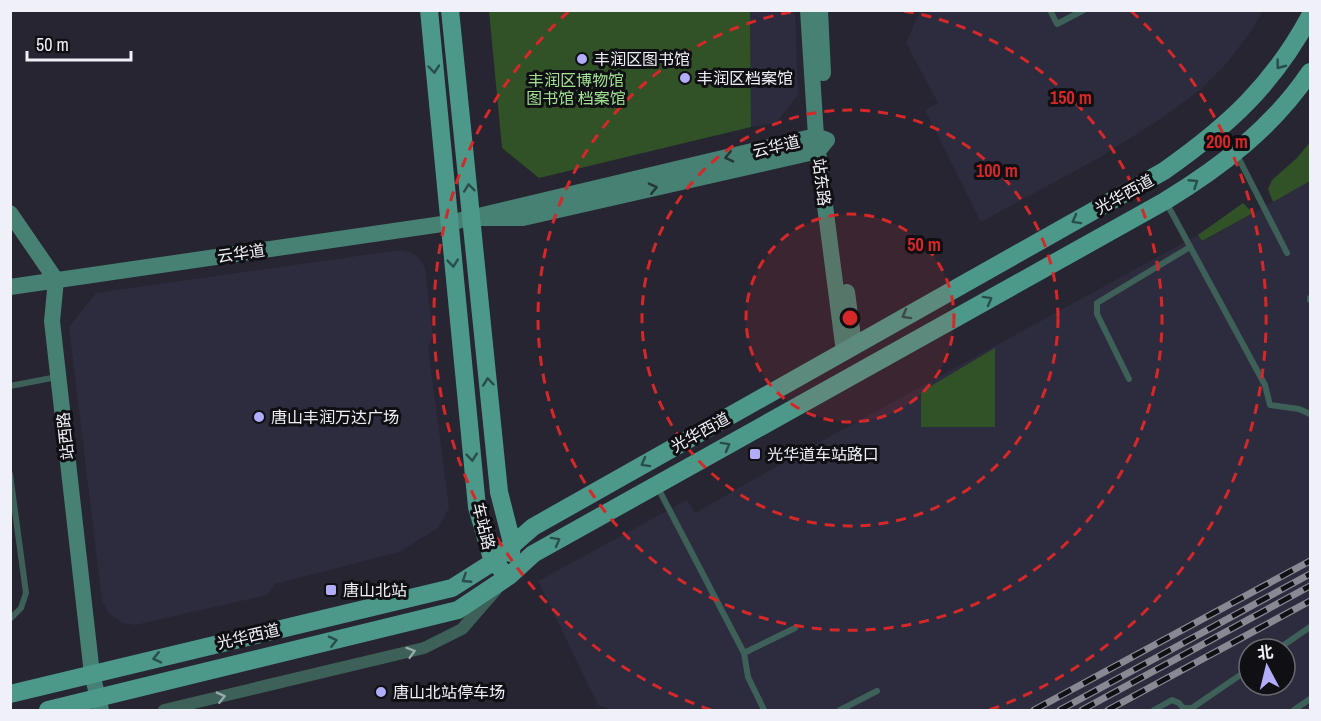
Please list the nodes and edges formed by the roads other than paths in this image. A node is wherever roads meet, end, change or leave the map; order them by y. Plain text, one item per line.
1 (429, 10) edge
2 (450, 10) edge
3 (808, 10) edge
4 (820, 10) edge
5 (1050, 10) edge
6 (1084, 10) edge
7 (1311, 16) edge
8 (1311, 72) edge
9 (820, 142) junction
10 (1236, 153) junction
11 (1165, 201) junction
12 (10, 213) edge
13 (472, 218) junction
14 (449, 223) junction
15 (1190, 247) junction
16 (1287, 254) dead end
17 (56, 280) junction
18 (10, 287) edge
19 (872, 334) junction
20 (849, 348) junction
21 (893, 352) junction
22 (58, 377) junction
23 (1129, 379) dead end
24 (10, 386) edge
25 (1311, 414) edge
26 (10, 474) edge
27 (656, 485) junction
28 (512, 543) junction
29 (493, 562) junction
30 (509, 576) junction
31 (10, 619) edge
32 (1311, 627) edge
33 (795, 628) dead end
34 (1296, 637) edge
35 (744, 653) junction
36 (92, 674) junction
37 (1237, 677) edge
38 (877, 691) dead end
39 (10, 694) edge
40 (1311, 699) edge
41 (95, 705) edge
42 (48, 711) edge
43 (164, 711) edge
44 (764, 711) edge
45 (840, 711) edge
46 (1154, 711) edge
47 (1294, 711) edge

1 -> 14 main road, 车站路
13 -> 2 main road, 车站路
3 - 9 street, 站东路
4 - 9 street, 站东路
5 - 6 lane
7 -> 19 main road, 光华西道
8 - 10 main road, 光华西道
9 - 13 street, 云华道
9 - 20 street, 站东路
11 -> 10 main road, 光华西道
10 - 16 lane
11 - 15 lane
21 -> 11 main road, 光华西道
12 - 17 street
13 - 14 street, 云华道
28 -> 13 main road, 车站路
14 - 17 street, 云华道
14 -> 29 main road, 车站路
15 - 23 lane
15 - 25 lane
17 - 18 street, 云华道
17 - 22 street, 站西路
19 - 20 main road, 光华西道
19 - 21 main road
20 -> 28 main road, 光华西道
27 -> 21 main road, 光华西道
22 - 24 lane
22 - 36 street, 站西路
26 - 31 lane
30 -> 27 main road, 光华西道
27 - 35 lane
28 - 29 main road, 光华西道
28 - 30 main road, 车站路
29 - 30 main road, 车站路
29 -> 36 main road, 光华西道
41 -> 30 main road, 光华西道
43 -> 30 street
32 - 34 lane
33 - 35 lane
35 - 44 lane
36 - 39 main road, 光华西道
36 - 41 street, 站西路
37 - 46 lane
38 - 45 lane
40 - 47 lane
41 - 42 main road, 光华西道

